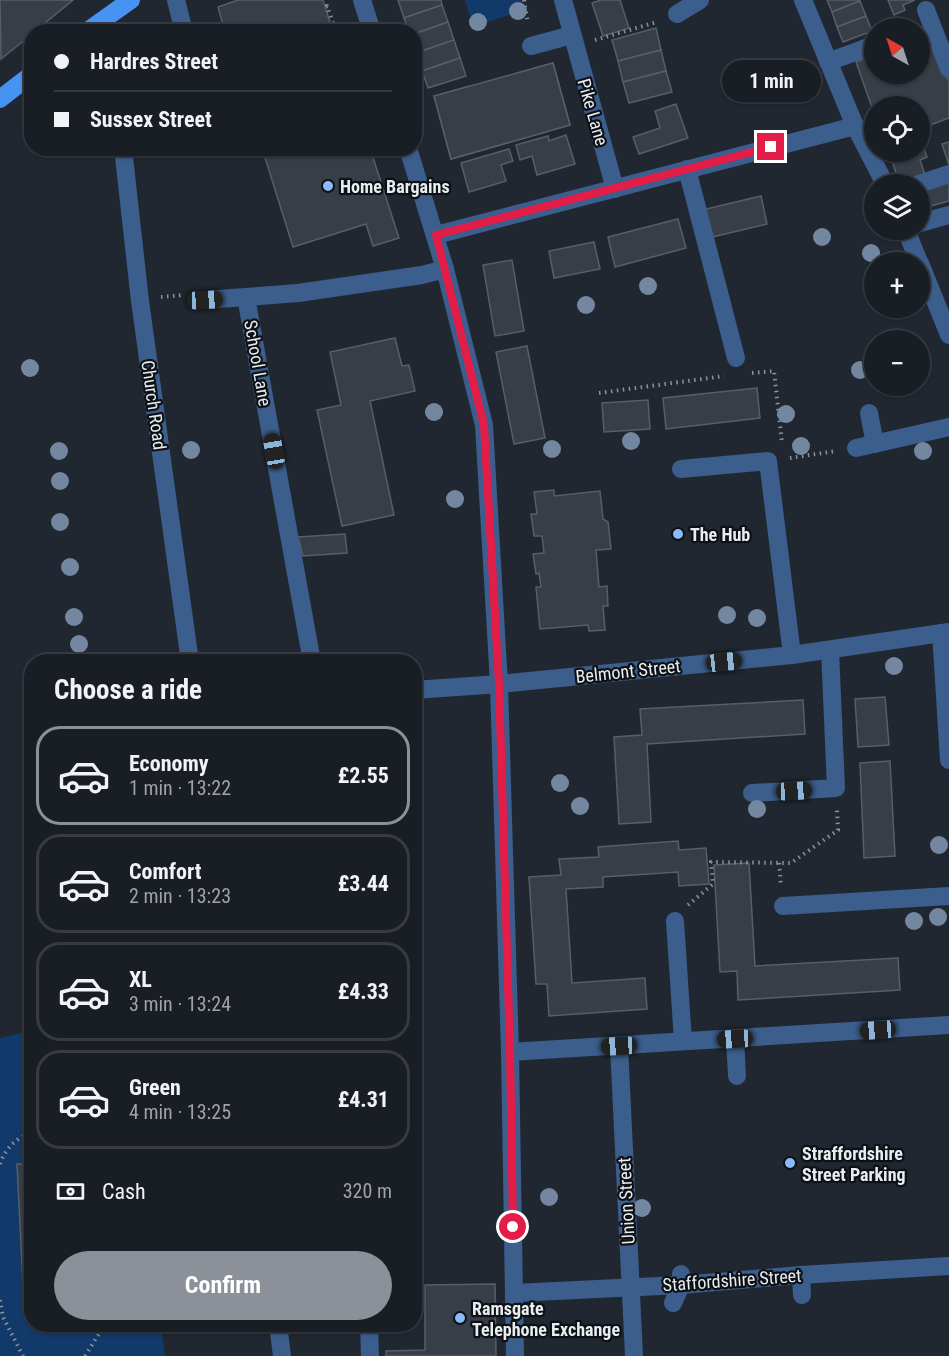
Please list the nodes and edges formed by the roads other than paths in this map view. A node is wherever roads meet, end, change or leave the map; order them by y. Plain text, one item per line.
1 (131, 0) edge
2 (176, 0) edge
3 (362, 0) edge
4 (563, 0) edge
5 (700, 0) edge
6 (803, 0) edge
7 (677, 14) road end
8 (100, 24) edge
9 (182, 24) edge
10 (370, 24) edge
11 (930, 29) edge
12 (573, 40) junction
13 (531, 46) dead end
14 (864, 49) edge
15 (828, 63) junction
16 (949, 69) edge
17 (24, 80) edge
18 (0, 99) edge
19 (855, 126) junction
20 (124, 156) edge
21 (411, 156) edge
22 (687, 169) junction
23 (880, 174) edge
24 (949, 174) edge
25 (930, 180) edge
26 (615, 189) junction
27 (949, 215) edge
28 (930, 220) edge
29 (436, 235) junction
30 (445, 269) junction
31 (930, 289) edge
32 (246, 297) junction
33 (205, 300) dead end
34 (949, 335) edge
35 (736, 358) dead end
36 (869, 413) dead end
37 (949, 427) edge
38 (875, 444) junction
39 (856, 448) road end
40 (681, 469) dead end
41 (945, 632) edge
42 (830, 650) junction
43 (189, 654) edge
44 (311, 654) edge
45 (792, 655) junction
46 (499, 684) junction
47 (422, 689) edge
48 (949, 760) edge
49 (752, 793) dead end
50 (949, 896) edge
51 (783, 906) dead end
52 (675, 921) road end
53 (949, 1025) edge
54 (735, 1039) junction
55 (683, 1041) junction
56 (619, 1046) junction
57 (510, 1052) junction
58 (737, 1076) dead end
59 (949, 1266) edge
60 (801, 1275) junction
61 (681, 1279) junction
62 (630, 1286) junction
63 (514, 1293) junction
64 (802, 1295) dead end
65 (673, 1303) dead end
66 (279, 1332) edge
67 (369, 1332) edge
68 (282, 1356) edge
69 (370, 1356) edge
70 (515, 1356) edge
71 (634, 1356) edge

1 - 8 main road
2 - 9 street
3 - 10 street
4 - 12 street, Pike Lane
5 - 7 street
6 - 15 street
11 - 16 street
12 - 13 street
12 - 26 street, Pike Lane
14 - 15 street
15 - 19 street
17 - 18 main road
19 - 22 street
19 - 23 street
20 - 43 street, Church Road
21 - 29 street
22 - 26 street
22 - 35 street
24 - 25 street
26 - 29 street
27 - 28 street
29 - 30 street
30 - 32 street, School Lane
30 - 46 street
31 - 34 street
32 - 33 street
32 - 44 street, School Lane
36 - 38 street
37 - 38 street
38 - 39 street
40 - 45 street
41 - 42 street, Belmont Street
41 - 48 street
42 - 45 street, Belmont Street
42 - 49 street
45 - 46 street, Belmont Street
46 - 47 street, Belmont Street
46 - 57 street
50 - 51 street
52 - 55 street
53 - 54 street
54 - 55 street
54 - 58 street
55 - 56 street
56 - 57 street
56 - 62 street, Union Street
57 - 63 street
59 - 60 street, Staffordshire Street
60 - 61 street, Staffordshire Street
60 - 64 street
61 - 62 street, Staffordshire Street
61 - 65 street
62 - 63 street, Staffordshire Street
62 - 71 street, Union Street
63 - 70 street
66 - 68 street
67 - 69 street

